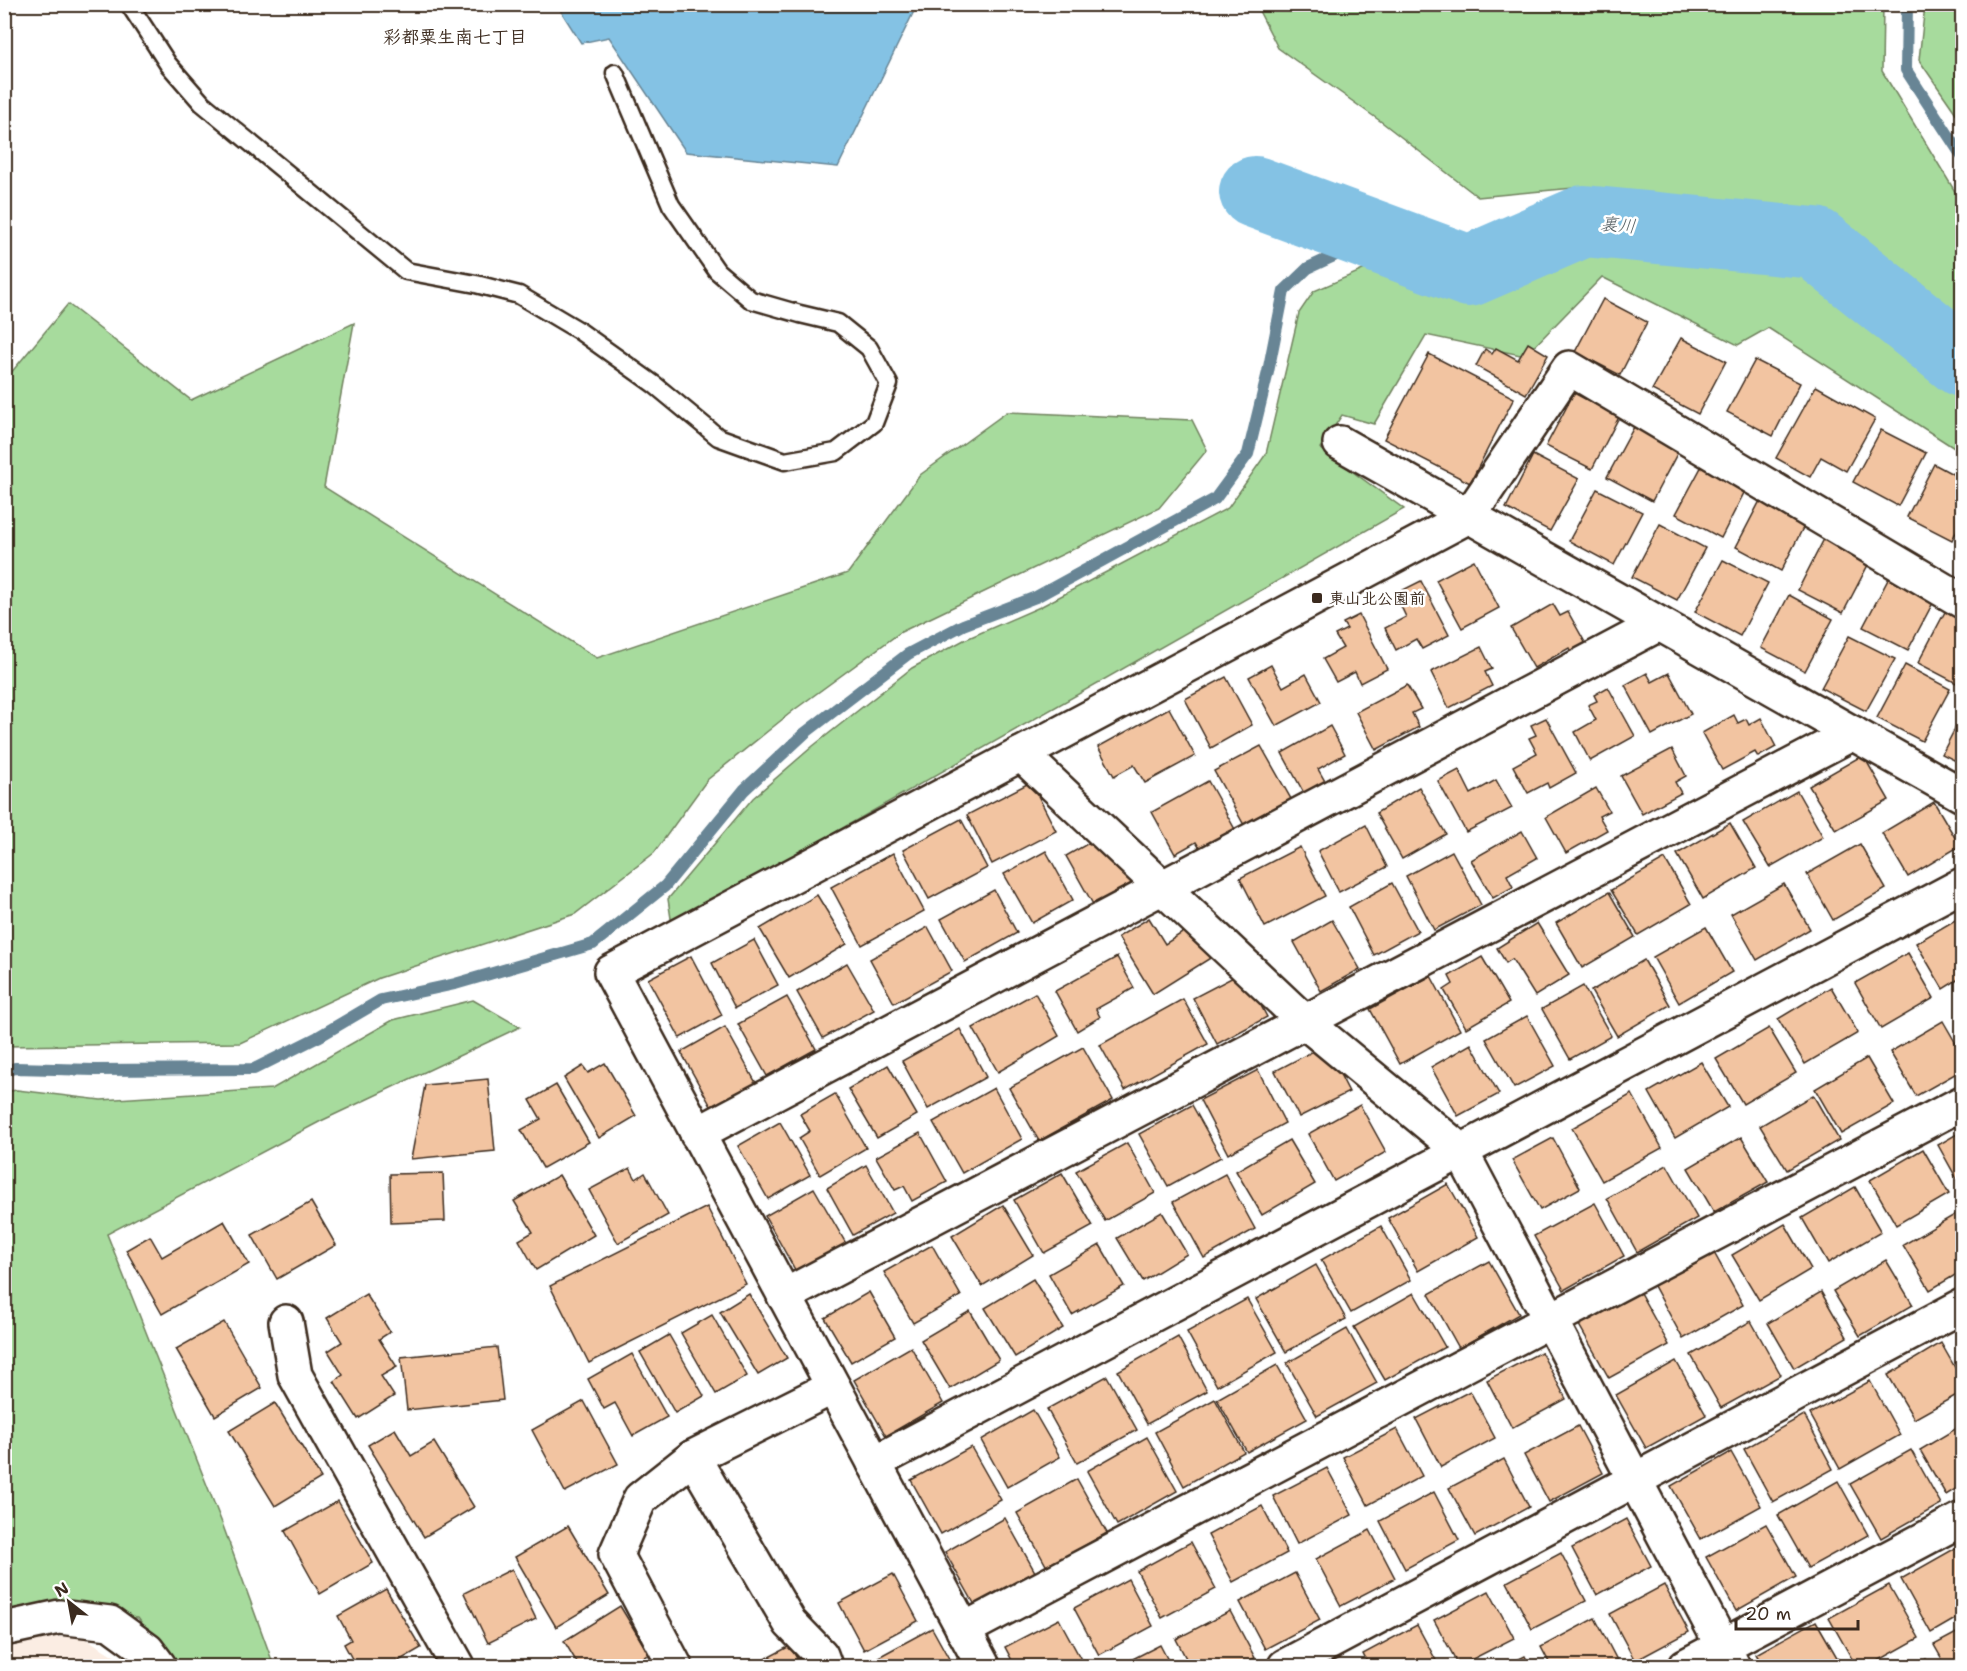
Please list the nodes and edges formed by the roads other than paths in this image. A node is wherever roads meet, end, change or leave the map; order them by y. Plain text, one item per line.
1 (129, 4) edge
2 (615, 73) dead end
3 (1340, 443) dead end
4 (1469, 516) junction
5 (1962, 601) edge
6 (1659, 624) junction
7 (1853, 733) junction
8 (1021, 754) junction
9 (1962, 795) edge
10 (1962, 885) edge
11 (1162, 887) junction
12 (1305, 1022) junction
13 (1962, 1103) edge
14 (697, 1134) junction
15 (1461, 1151) junction
16 (784, 1296) junction
17 (1962, 1306) edge
18 (1550, 1320) junction
19 (286, 1322) dead end
20 (833, 1387) junction
21 (693, 1457) junction
22 (874, 1463) junction
23 (1635, 1480) junction
24 (1962, 1519) edge
25 (4, 1629) edge
26 (963, 1630) junction
27 (1728, 1656) edge
28 (159, 1666) edge
29 (458, 1666) edge
30 (675, 1666) edge
31 (825, 1666) edge
32 (983, 1666) edge
33 (1285, 1666) edge
34 (1685, 1666) edge

1 - 2 lane
3 - 4 street
4 - 5 street
4 - 6 street
4 - 8 street
6 - 7 street
6 - 11 street
7 - 9 street
7 - 12 street
8 - 11 street
8 - 14 street
10 - 15 street
11 - 12 street
11 - 14 street
12 - 15 street
12 - 16 street
13 - 18 street
14 - 16 street
15 - 18 street
15 - 22 street
16 - 20 street
17 - 23 street
18 - 23 street
18 - 26 street
19 - 29 street
20 - 21 street
20 - 22 street
21 - 30 street
21 - 31 street
22 - 26 street
23 - 27 street
23 - 33 street
24 - 27 street
25 - 28 street
26 - 32 street
27 - 34 street

